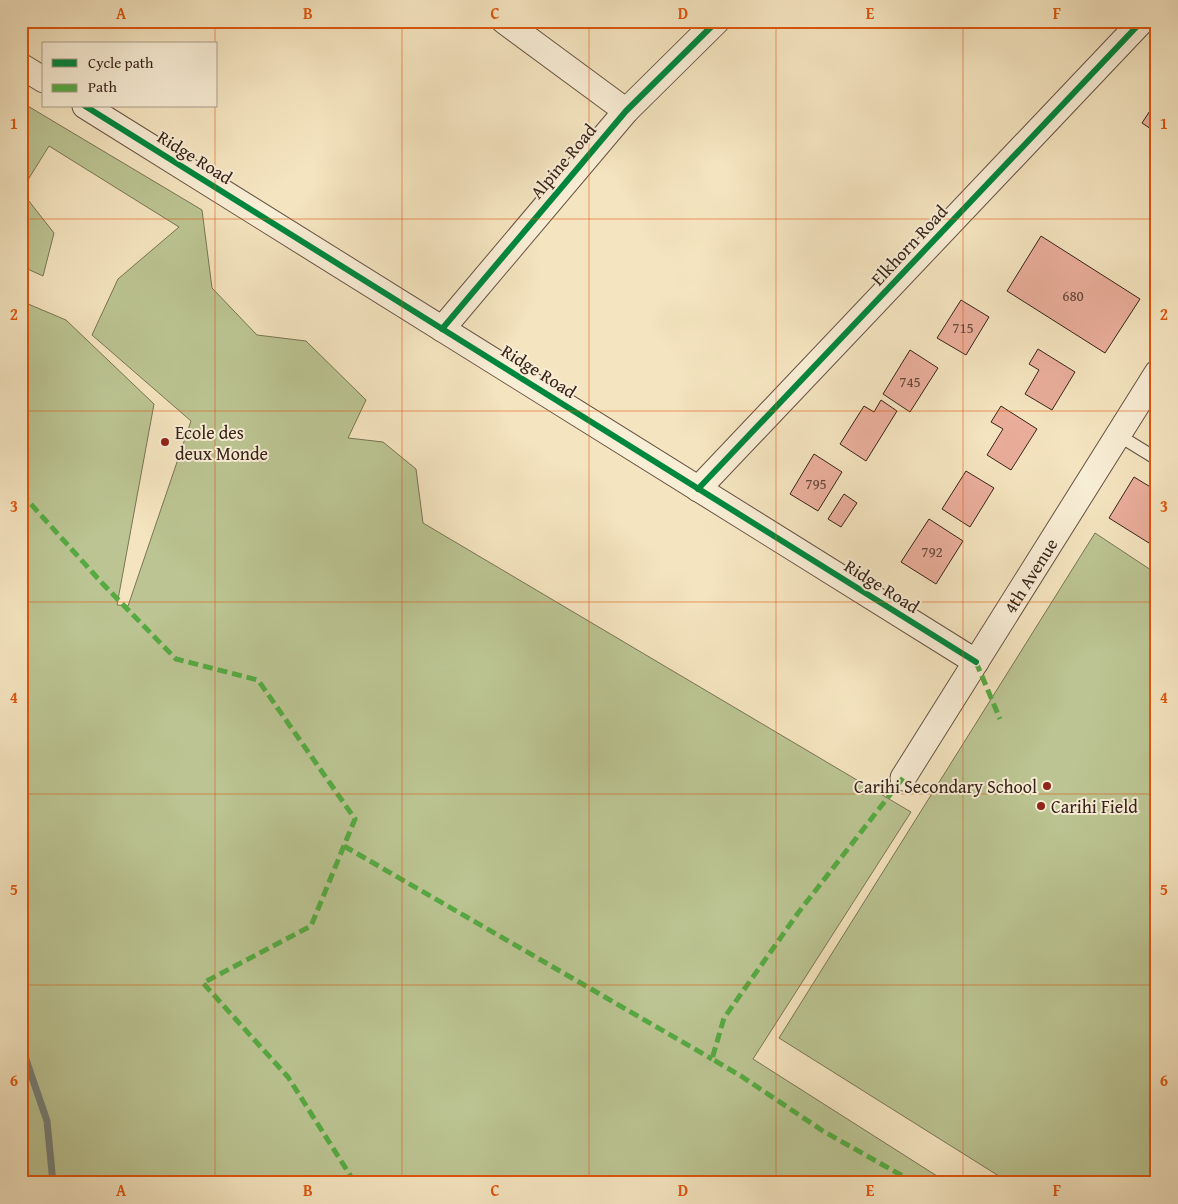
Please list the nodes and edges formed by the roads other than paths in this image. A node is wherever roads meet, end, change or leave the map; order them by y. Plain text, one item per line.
1 (504, 21) edge
2 (717, 21) edge
3 (1142, 21) edge
4 (21, 66) edge
5 (42, 79) edge
6 (89, 108) edge
7 (626, 110) junction
8 (442, 328) junction
9 (1155, 380) edge
10 (1118, 435) junction
11 (1157, 459) edge
12 (698, 489) junction
13 (976, 662) junction
14 (903, 778) dead end

1 - 7 street
2 - 7 street, Alpine Road
3 - 12 street, Elkhorn Road
4 - 5 street
6 - 8 street, Ridge Road
7 - 8 street, Alpine Road
8 - 12 street, Ridge Road
9 - 10 street, 4th Avenue
10 - 11 lane
10 - 13 street, 4th Avenue
12 - 13 street, Ridge Road
13 - 14 street, 4th Avenue

